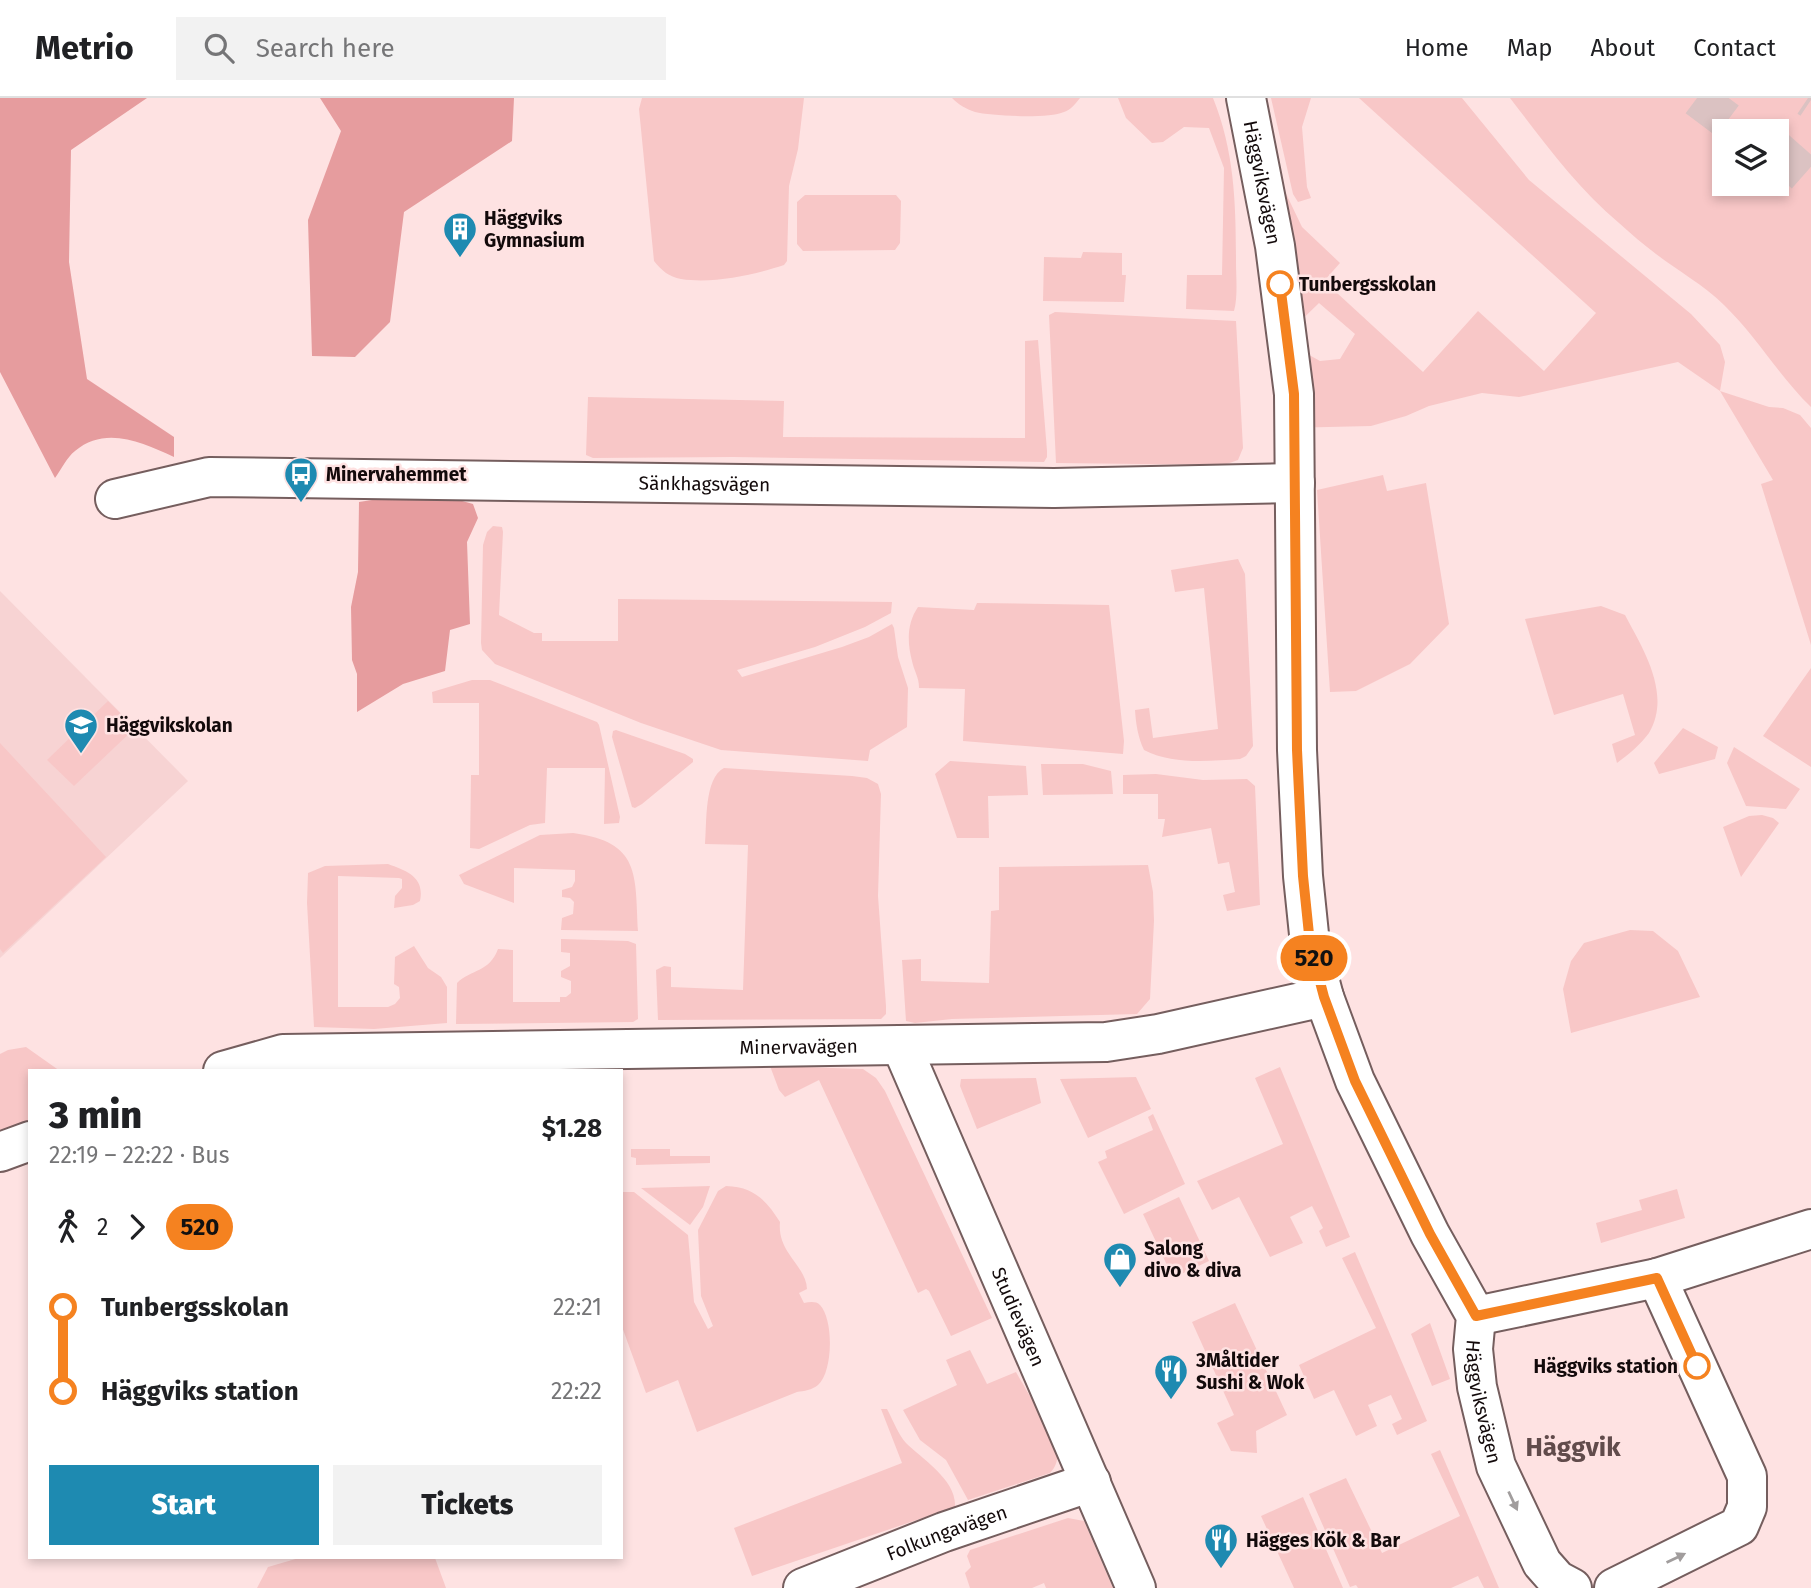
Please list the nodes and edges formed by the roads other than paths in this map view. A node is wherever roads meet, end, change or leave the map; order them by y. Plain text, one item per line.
1 (1246, 98) edge
2 (1295, 483) junction
3 (115, 499) dead end
4 (1324, 997) junction
5 (901, 1045) junction
6 (268, 1064) edge
7 (236, 1069) edge
8 (28, 1142) edge
9 (0, 1152) edge
10 (1811, 1229) edge
11 (1657, 1278) junction
12 (1476, 1316) junction
13 (1091, 1482) junction
14 (803, 1588) edge
15 (1136, 1588) edge
16 (1572, 1588) edge
17 (1615, 1588) edge

1 - 2 street, Häggviksvägen
2 - 3 street, Sänkhagsvägen
2 - 4 street, Häggviksvägen
4 - 5 street, Minervavägen
4 - 12 street, Häggviksvägen
5 - 6 street, Minervavägen
5 - 13 street, Studievägen
6 - 7 street, Minervavägen
8 - 9 street
10 - 11 street
11 - 12 street
17 -> 11 street
12 -> 16 street, Häggviksvägen
13 - 14 street, Folkungavägen
13 - 15 street, Studievägen

